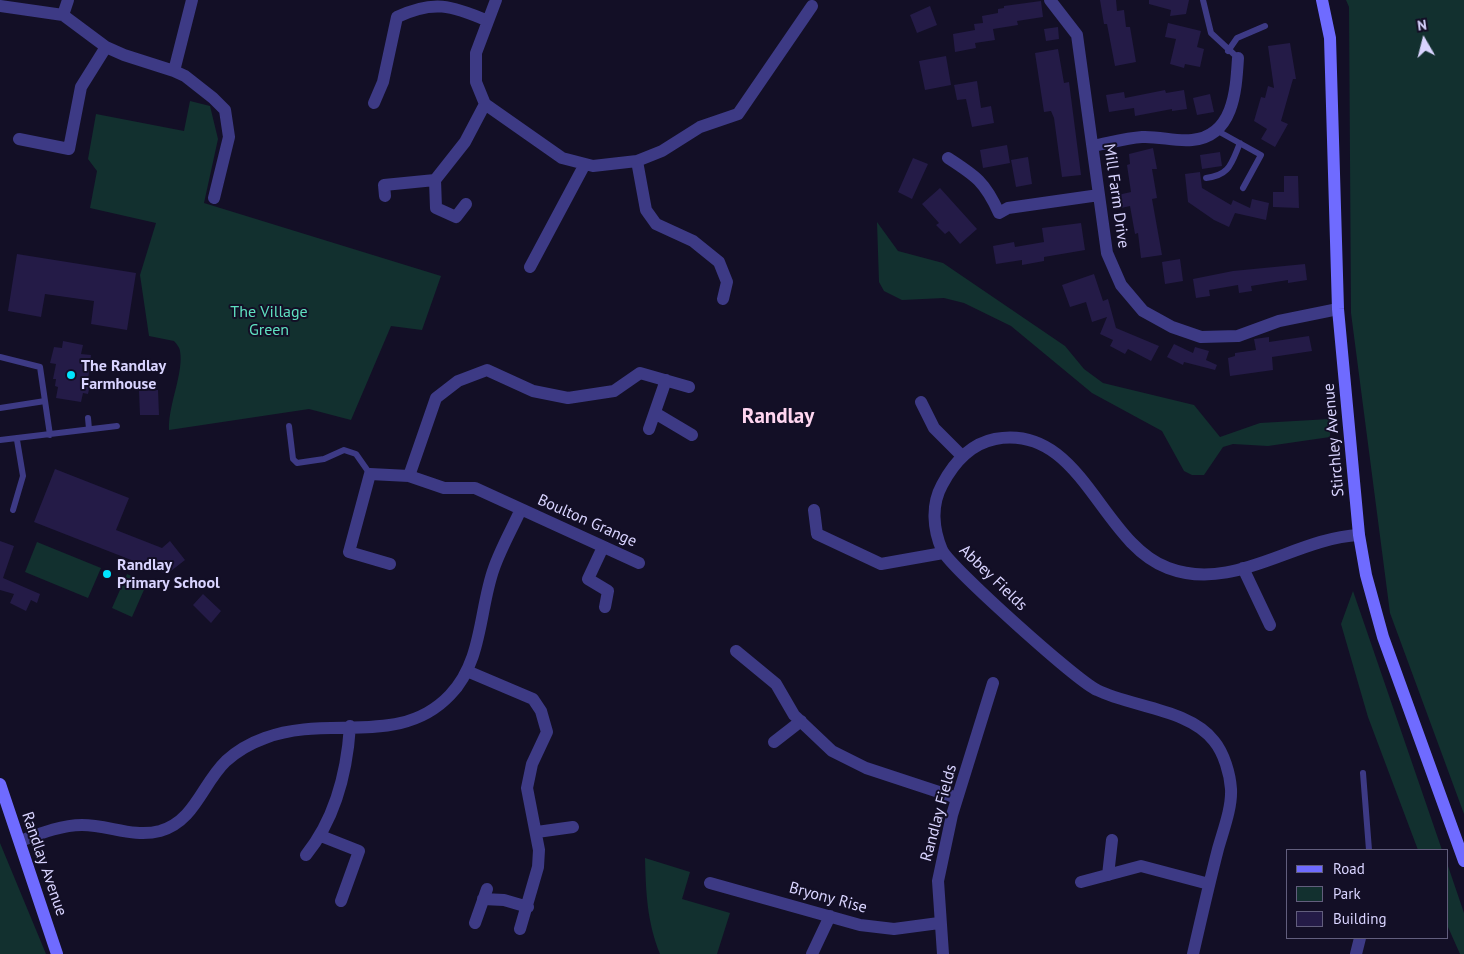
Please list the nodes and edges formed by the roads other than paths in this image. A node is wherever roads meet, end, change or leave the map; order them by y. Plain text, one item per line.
1 (68, 0) edge
2 (192, 0) edge
3 (496, 0) edge
4 (1050, 0) edge
5 (1203, 0) edge
6 (1322, 0) edge
7 (0, 6) edge
8 (812, 6) dead end
9 (63, 15) junction
10 (488, 21) junction
11 (1265, 26) dead end
12 (106, 47) junction
13 (1233, 54) junction
14 (174, 70) junction
15 (374, 103) dead end
16 (485, 104) junction
17 (1216, 130) junction
18 (19, 139) dead end
19 (1240, 143) junction
20 (1093, 146) junction
21 (948, 158) dead end
22 (637, 161) junction
23 (585, 164) junction
24 (1206, 178) dead end
25 (434, 180) junction
26 (1243, 188) dead end
27 (1099, 195) junction
28 (385, 196) dead end
29 (214, 198) dead end
30 (466, 204) dead end
31 (530, 266) dead end
32 (723, 299) dead end
33 (1338, 309) junction
34 (0, 357) edge
35 (666, 380) junction
36 (689, 387) dead end
37 (45, 401) junction
38 (921, 402) dead end
39 (0, 408) edge
40 (655, 413) junction
41 (88, 418) dead end
42 (116, 426) dead end
43 (289, 426) dead end
44 (90, 429) junction
45 (649, 430) dead end
46 (692, 435) dead end
47 (50, 436) junction
48 (0, 440) edge
49 (17, 440) junction
50 (961, 455) junction
51 (370, 474) junction
52 (409, 476) junction
53 (13, 510) dead end
54 (521, 510) junction
55 (814, 510) dead end
56 (1359, 535) junction
57 (603, 547) junction
58 (943, 553) junction
59 (639, 563) dead end
60 (390, 564) dead end
61 (1243, 568) junction
62 (605, 607) dead end
63 (1270, 625) dead end
64 (736, 651) dead end
65 (467, 671) junction
66 (993, 683) dead end
67 (801, 721) junction
68 (350, 726) junction
69 (774, 742) dead end
70 (1363, 773) dead end
71 (0, 784) edge
72 (957, 798) junction
73 (573, 827) dead end
74 (537, 832) junction
75 (321, 836) junction
76 (1112, 840) dead end
77 (20, 841) junction
78 (1369, 849) edge
79 (306, 855) dead end
80 (1464, 860) edge
81 (1108, 875) junction
82 (1080, 882) dead end
83 (710, 883) dead end
84 (1209, 884) junction
85 (341, 901) dead end
86 (528, 907) junction
87 (830, 916) junction
88 (475, 923) dead end
89 (939, 923) junction
90 (520, 929) dead end
91 (1360, 939) edge
92 (57, 954) edge
93 (812, 954) edge
94 (943, 954) edge
95 (1193, 954) edge
96 (1356, 954) edge

1 - 9 street
2 - 14 street
3 - 10 street
4 - 20 street, Mill Farm Drive
5 - 13 lane
6 - 33 street, Stirchley Avenue
7 - 9 street
8 - 22 street
9 - 12 street
10 - 15 street
10 - 16 street
11 - 13 lane
12 - 14 street
12 - 18 street
13 - 17 street
14 - 29 street
16 - 23 street
16 - 25 street
17 - 19 lane
17 - 20 street
19 - 24 lane
19 - 26 lane
20 - 27 street, Mill Farm Drive
21 - 27 street
22 - 23 street
22 - 32 street
23 - 31 street
25 - 28 street
25 - 30 street
27 - 33 street, Mill Farm Drive
33 - 56 street, Stirchley Avenue
34 - 37 lane
35 - 36 street
35 - 40 street
35 - 52 street
37 - 39 lane
37 - 47 lane
38 - 50 street
40 - 45 street
40 - 46 street
41 - 44 lane
42 - 44 lane
43 - 51 lane
44 - 47 lane
47 - 49 lane
48 - 49 lane
49 - 53 lane
50 - 58 street, Abbey Fields
50 - 61 street
51 - 52 street, Boulton Grange
51 - 60 street
52 - 54 street, Boulton Grange
54 - 57 street, Boulton Grange
54 - 65 street, Boulton Grange
55 - 58 street
56 - 61 street
56 - 80 street, Stirchley Avenue
57 - 59 street, Boulton Grange
57 - 62 street
58 - 84 street, Abbey Fields
61 - 63 street
64 - 67 street
65 - 68 street, Boulton Grange
65 - 74 street
66 - 72 street, Randlay Fields
67 - 69 street
67 - 72 street
68 - 75 street
68 - 77 street, Boulton Grange
70 - 78 lane
71 - 77 street, Randlay Avenue
72 - 89 street, Randlay Fields
73 - 74 street
74 - 86 street
75 - 79 street
75 - 85 street
76 - 81 street
77 - 92 street, Randlay Avenue
81 - 82 street
81 - 84 street
83 - 87 street, Bryony Rise
84 - 95 street, Abbey Fields
86 - 88 street
86 - 90 street
87 - 89 street, Bryony Rise
87 - 93 street
89 - 94 street, Randlay Fields
91 - 96 street

